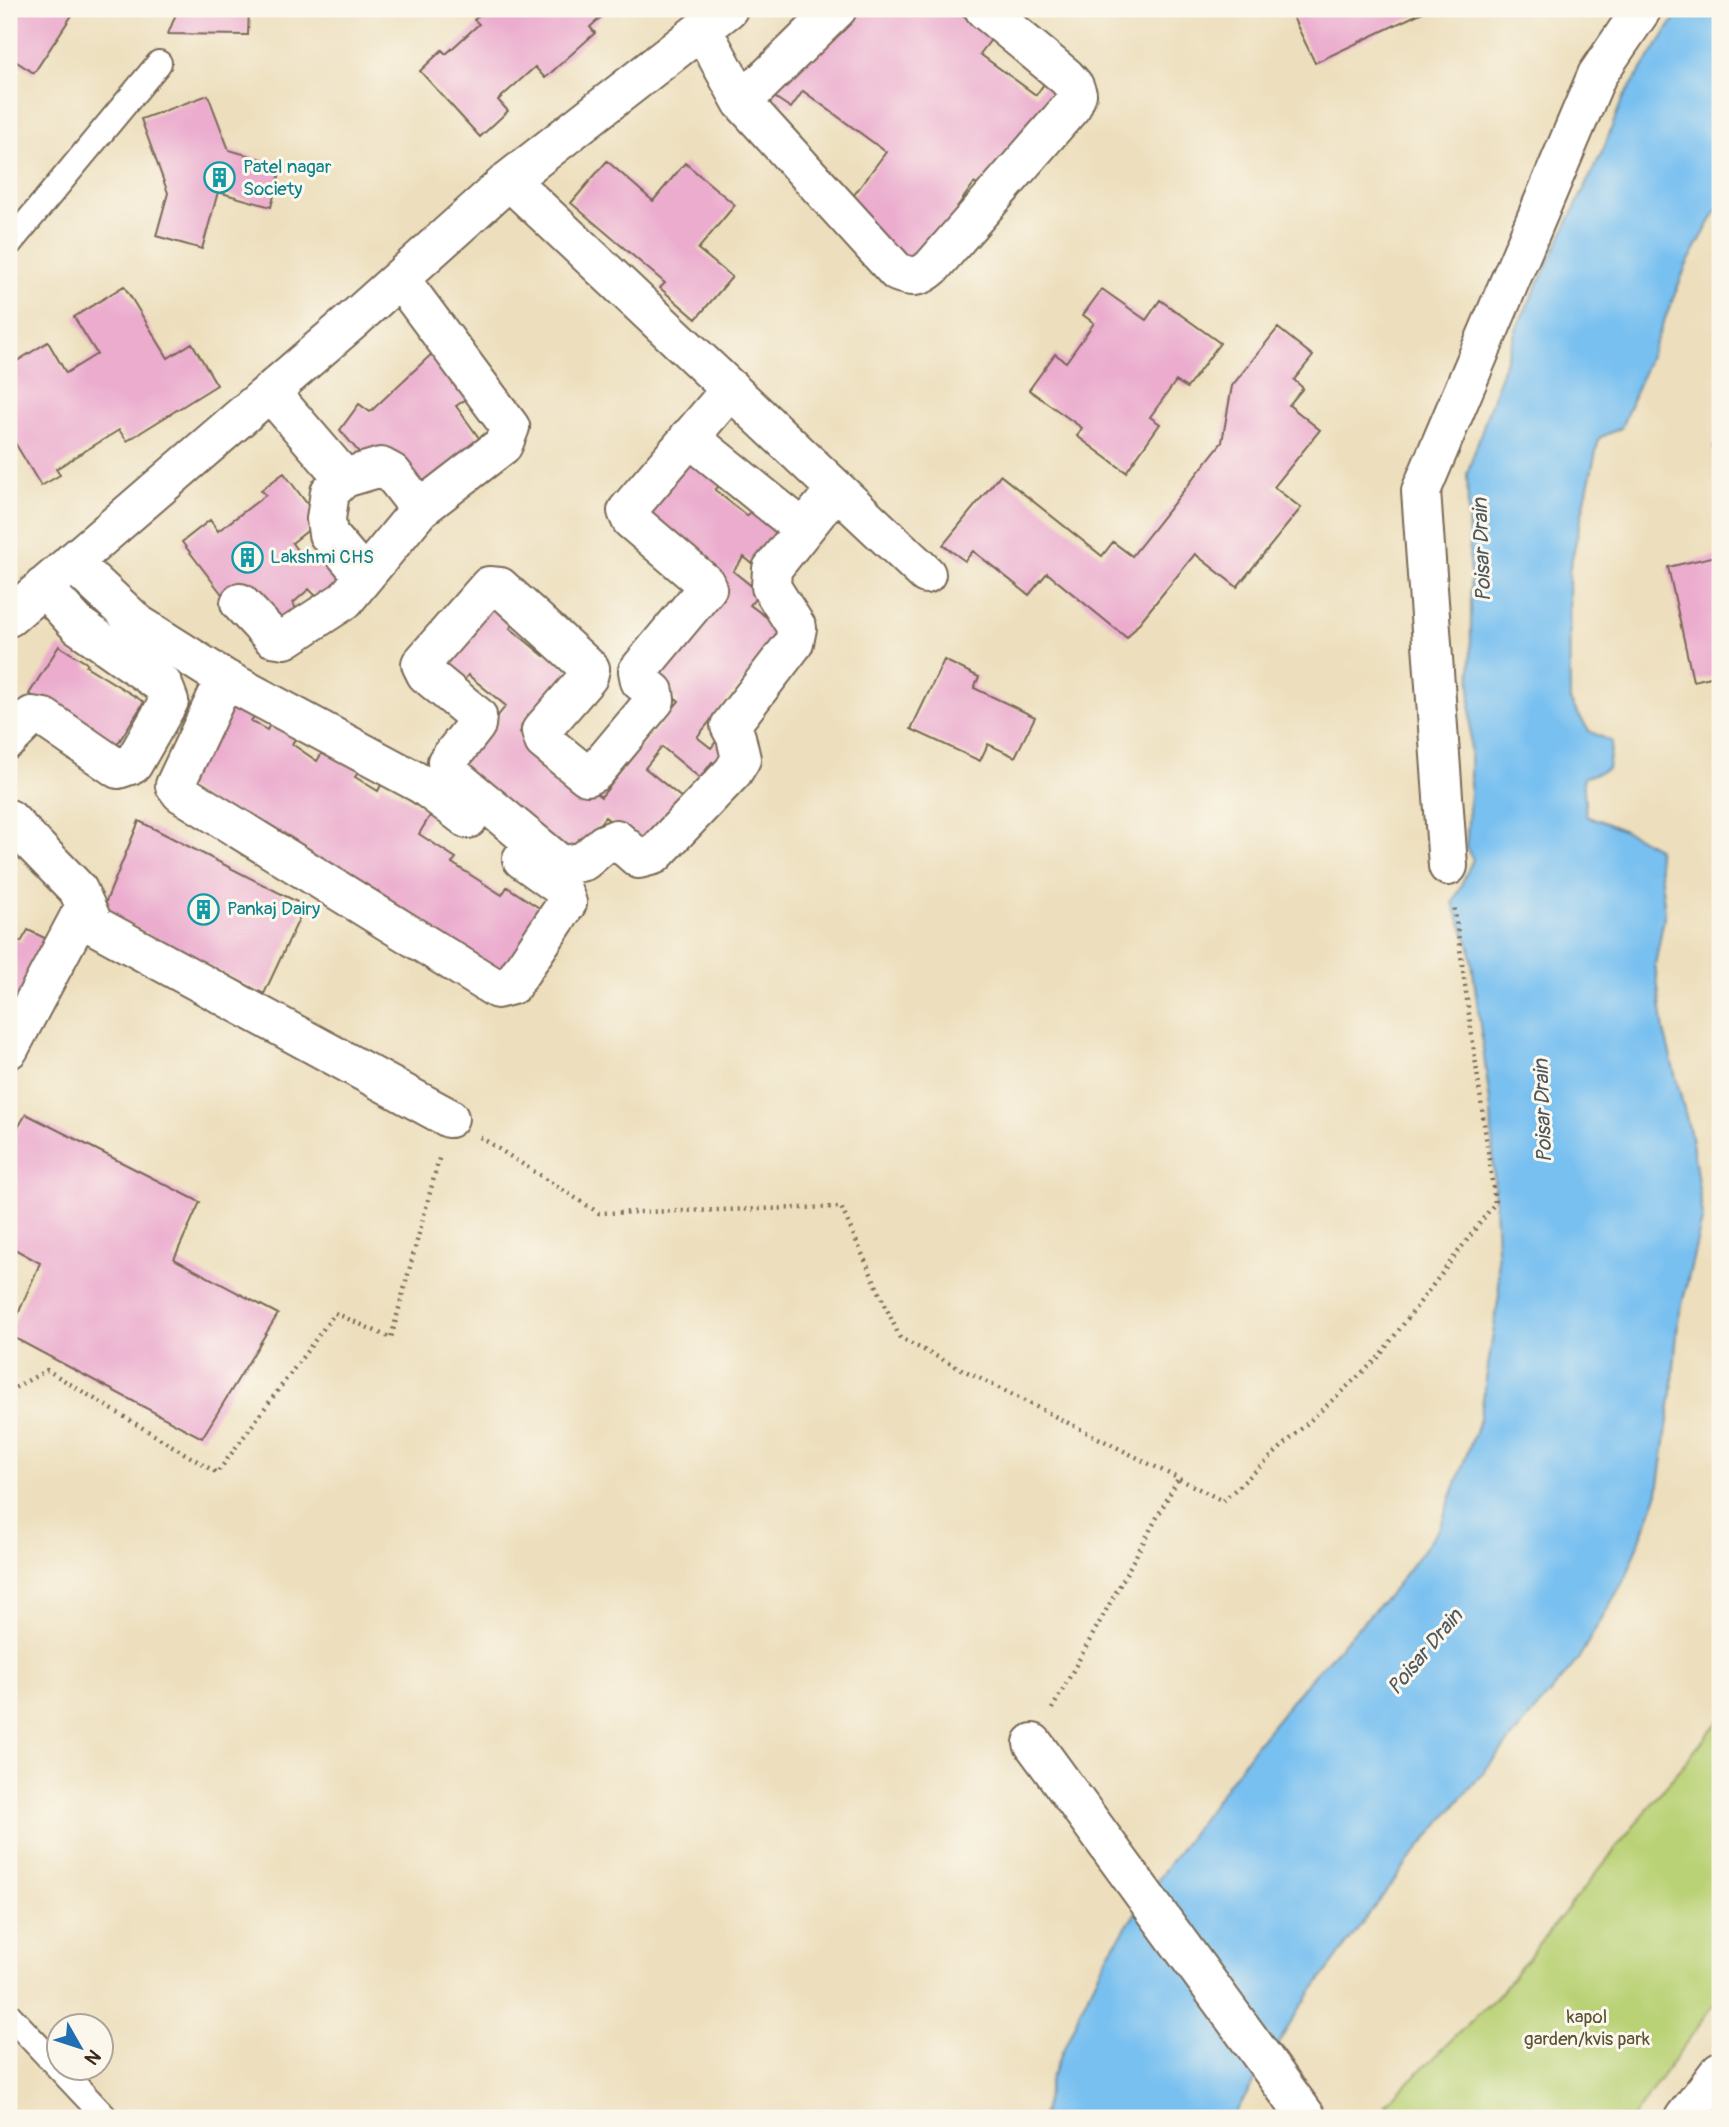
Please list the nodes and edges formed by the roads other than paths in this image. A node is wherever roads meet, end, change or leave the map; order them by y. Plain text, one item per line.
1 (838, 9) edge
2 (984, 9) edge
3 (1642, 9) edge
4 (715, 19) edge
5 (159, 63) dead end
6 (742, 102) junction
7 (509, 180) junction
8 (9, 244) edge
9 (400, 278) junction
10 (731, 389) junction
11 (270, 392) junction
12 (690, 437) junction
13 (344, 478) junction
14 (836, 489) junction
15 (419, 509) junction
16 (803, 529) junction
17 (72, 562) junction
18 (926, 574) dead end
19 (364, 576) junction
20 (43, 587) junction
21 (240, 603) dead end
22 (9, 617) edge
23 (225, 679) junction
24 (9, 739) edge
25 (9, 819) edge
26 (1448, 866) road end
27 (85, 906) junction
28 (9, 1049) edge
29 (449, 1118) road end
30 (1033, 1744) road end
31 (9, 2015) edge
32 (1720, 2071) edge
33 (106, 2118) edge
34 (1307, 2118) edge
35 (1684, 2118) edge

1 - 6 street
2 - 6 street
3 - 26 street
4 - 6 street
4 - 7 street
5 - 8 lane
7 - 9 street
7 - 10 street
9 - 11 street
9 - 15 street
10 - 12 street
10 - 14 street
11 - 13 street
11 - 17 street
12 - 16 street
12 - 16 street
13 - 15 street
13 - 19 street
14 - 16 street
14 - 18 street
15 - 19 street
17 - 20 street
17 - 23 street
19 - 21 street
20 - 22 street
20 - 24 street
23 - 23 street
25 - 27 street
27 - 28 street
27 - 29 street
30 - 34 street
31 - 33 lane
32 - 35 street

